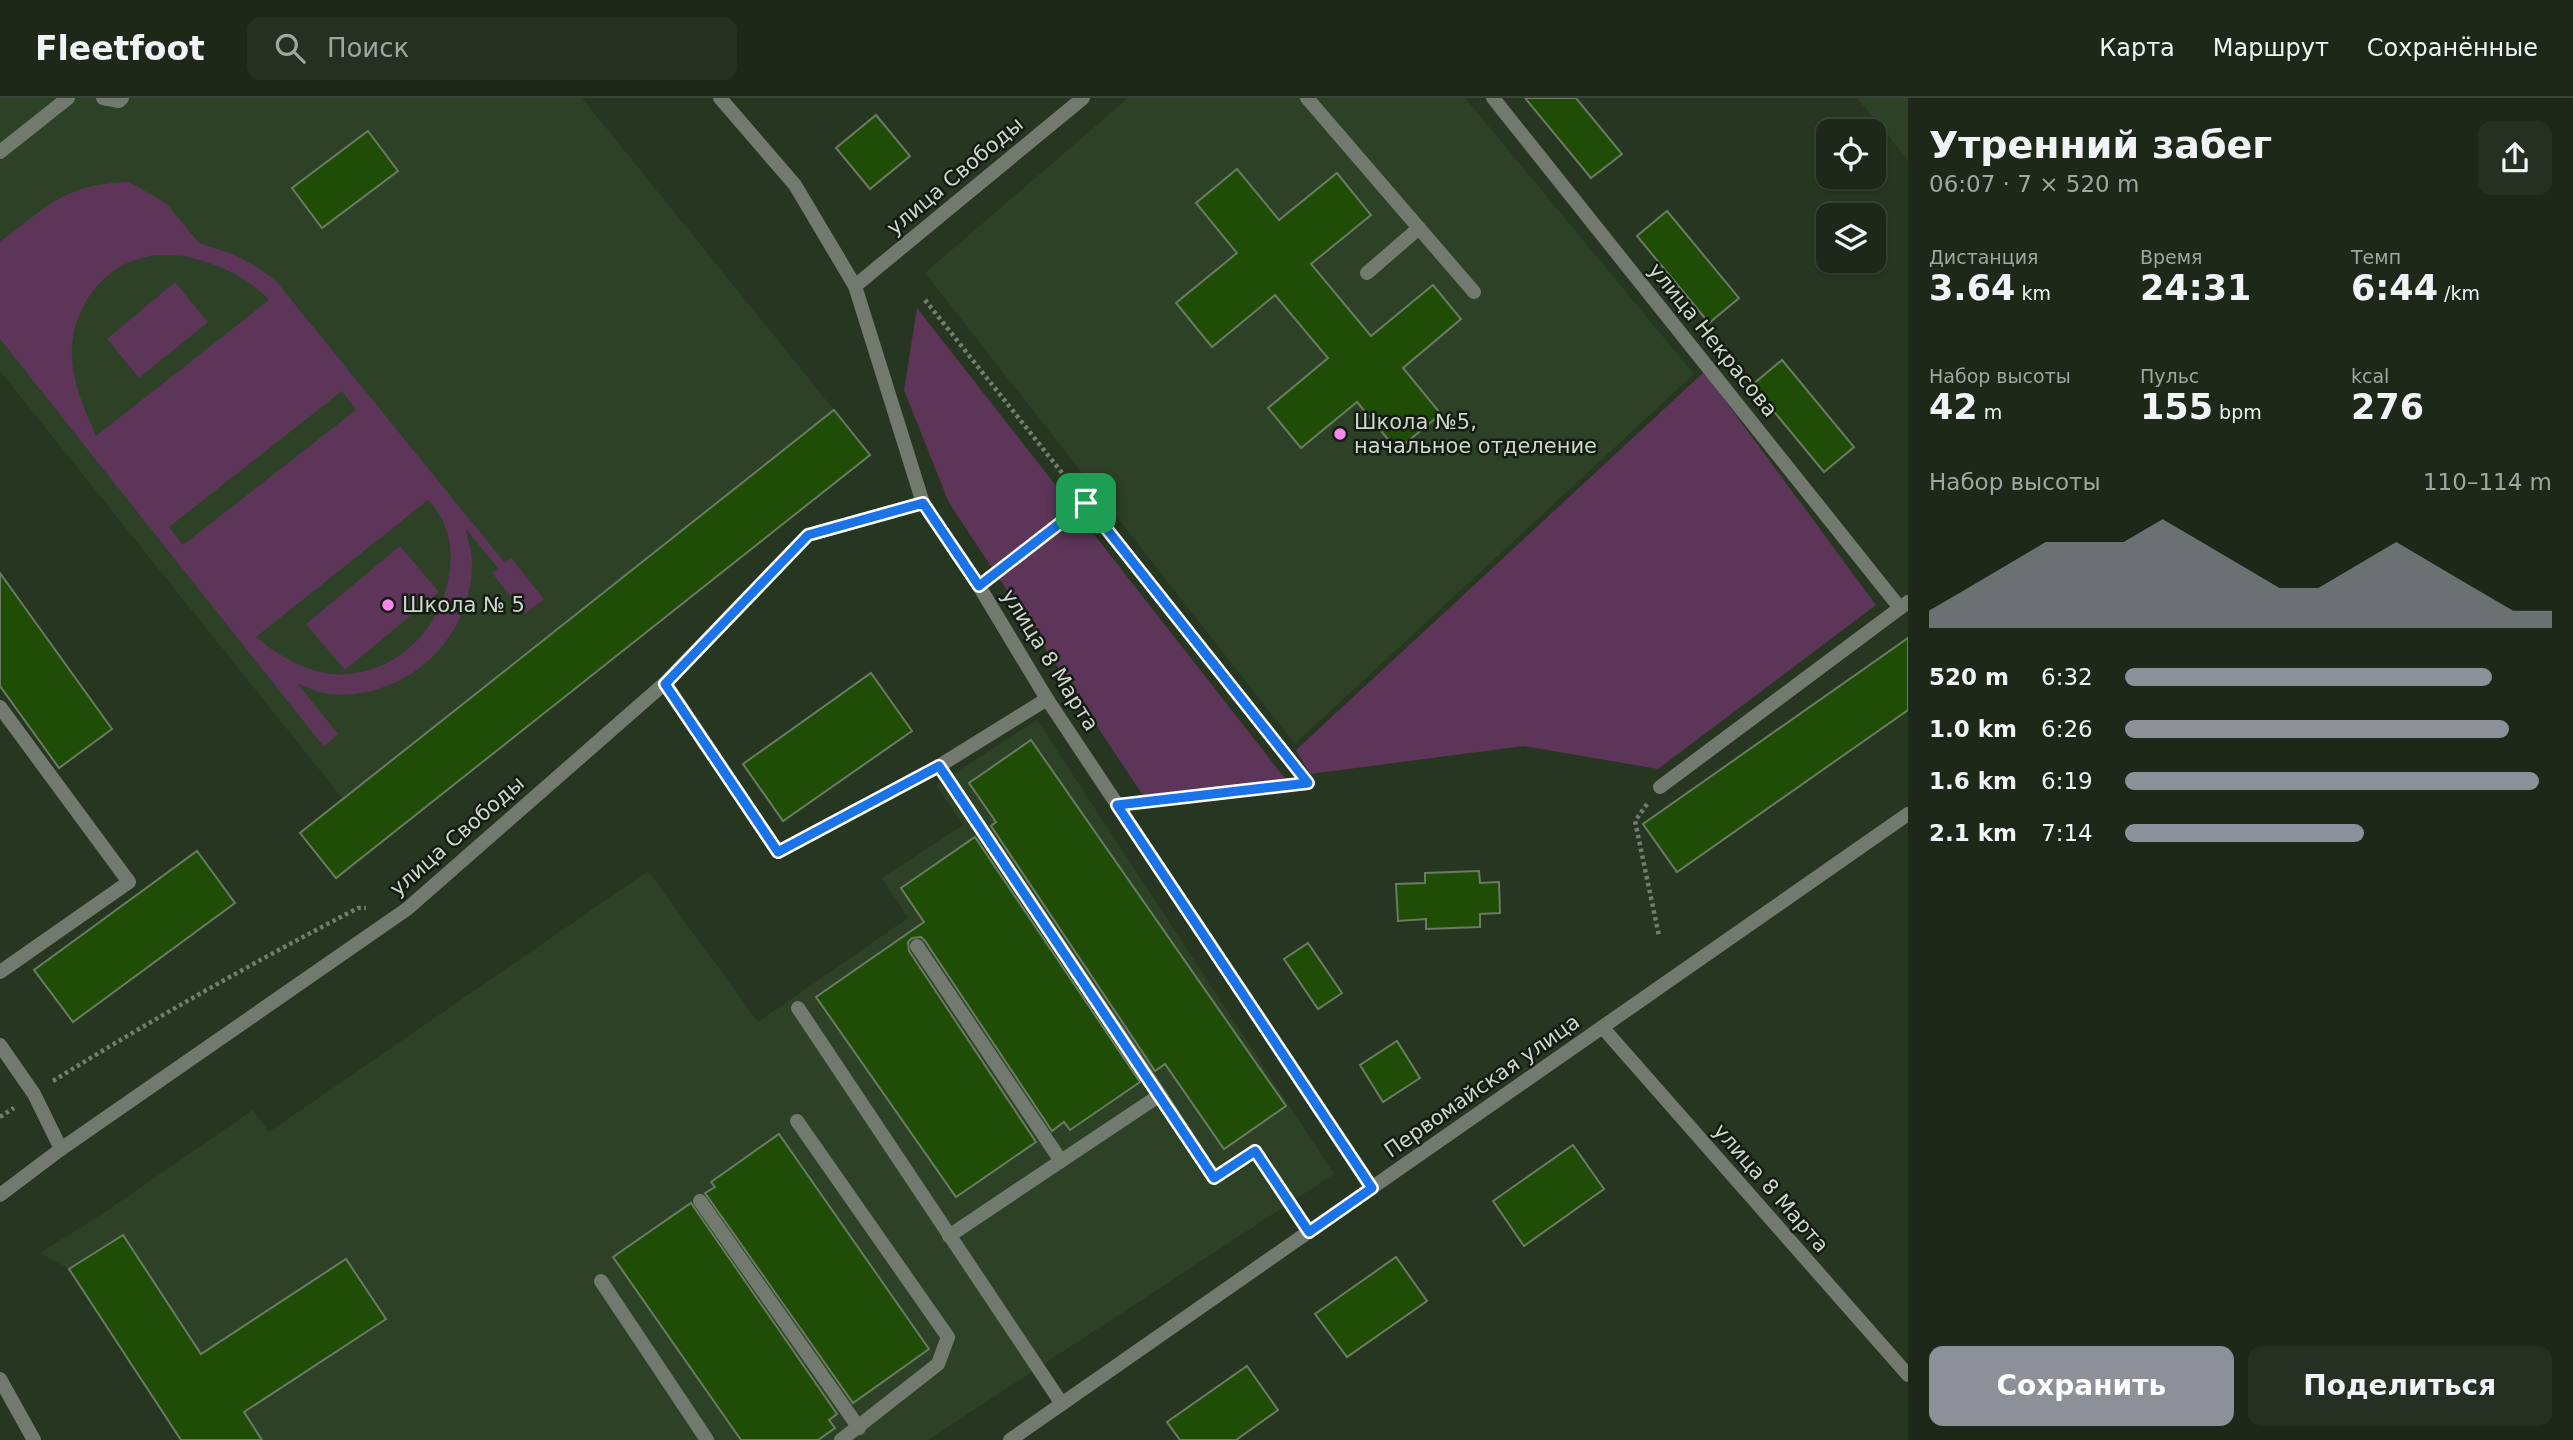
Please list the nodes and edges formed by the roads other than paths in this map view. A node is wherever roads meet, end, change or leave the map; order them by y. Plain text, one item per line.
1 (68, 98) edge
2 (103, 98) edge
3 (122, 98) edge
4 (720, 98) edge
5 (1083, 98) edge
6 (1307, 98) edge
7 (1493, 98) edge
8 (0, 152) edge
9 (1419, 229) junction
10 (1367, 273) dead end
11 (855, 286) junction
12 (1474, 292) dead end
13 (923, 503) junction
14 (1904, 605) edge
15 (665, 684) junction
16 (1047, 699) junction
17 (0, 707) edge
18 (939, 766) junction
19 (1660, 787) road end
20 (1908, 814) edge
21 (917, 946) dead end
22 (0, 972) edge
23 (797, 1008) dead end
24 (1603, 1028) junction
25 (0, 1045) edge
26 (1160, 1095) junction
27 (797, 1121) dead end
28 (61, 1149) junction
29 (1061, 1161) junction
30 (1372, 1188) junction
31 (0, 1195) edge
32 (701, 1201) dead end
33 (1309, 1232) junction
34 (949, 1236) junction
35 (601, 1281) dead end
36 (1908, 1376) edge
37 (0, 1379) edge
38 (1062, 1404) junction
39 (859, 1428) junction
40 (34, 1440) edge
41 (707, 1440) edge
42 (841, 1440) edge
43 (1010, 1440) edge

1 - 8 street
2 - 3 street
4 - 11 street, улица 8 Марта
5 - 11 street, улица Свободы
6 - 9 street
7 - 14 street, улица Некрасова
9 - 10 street
9 - 12 street
11 - 13 street, улица 8 Марта
13 - 15 street, улица Свободы
13 - 16 street, улица 8 Марта
14 - 19 street
15 - 18 street
15 - 28 street, улица Свободы
16 - 18 street
16 - 30 street, улица 8 Марта
17 - 22 street
18 - 26 street
20 - 24 street, Первомайская улица
21 - 29 street
23 - 34 street
24 - 30 street, Первомайская улица
24 - 36 street, улица 8 Марта
25 - 28 street
26 - 29 street
26 - 33 street
27 - 39 street
28 - 31 street, улица Свободы
29 - 34 street
30 - 33 street, Первомайская улица
32 - 39 street
33 - 38 street, Первомайская улица
34 - 38 street
35 - 41 street
37 - 40 street
38 - 43 street, Первомайская улица
39 - 42 street

